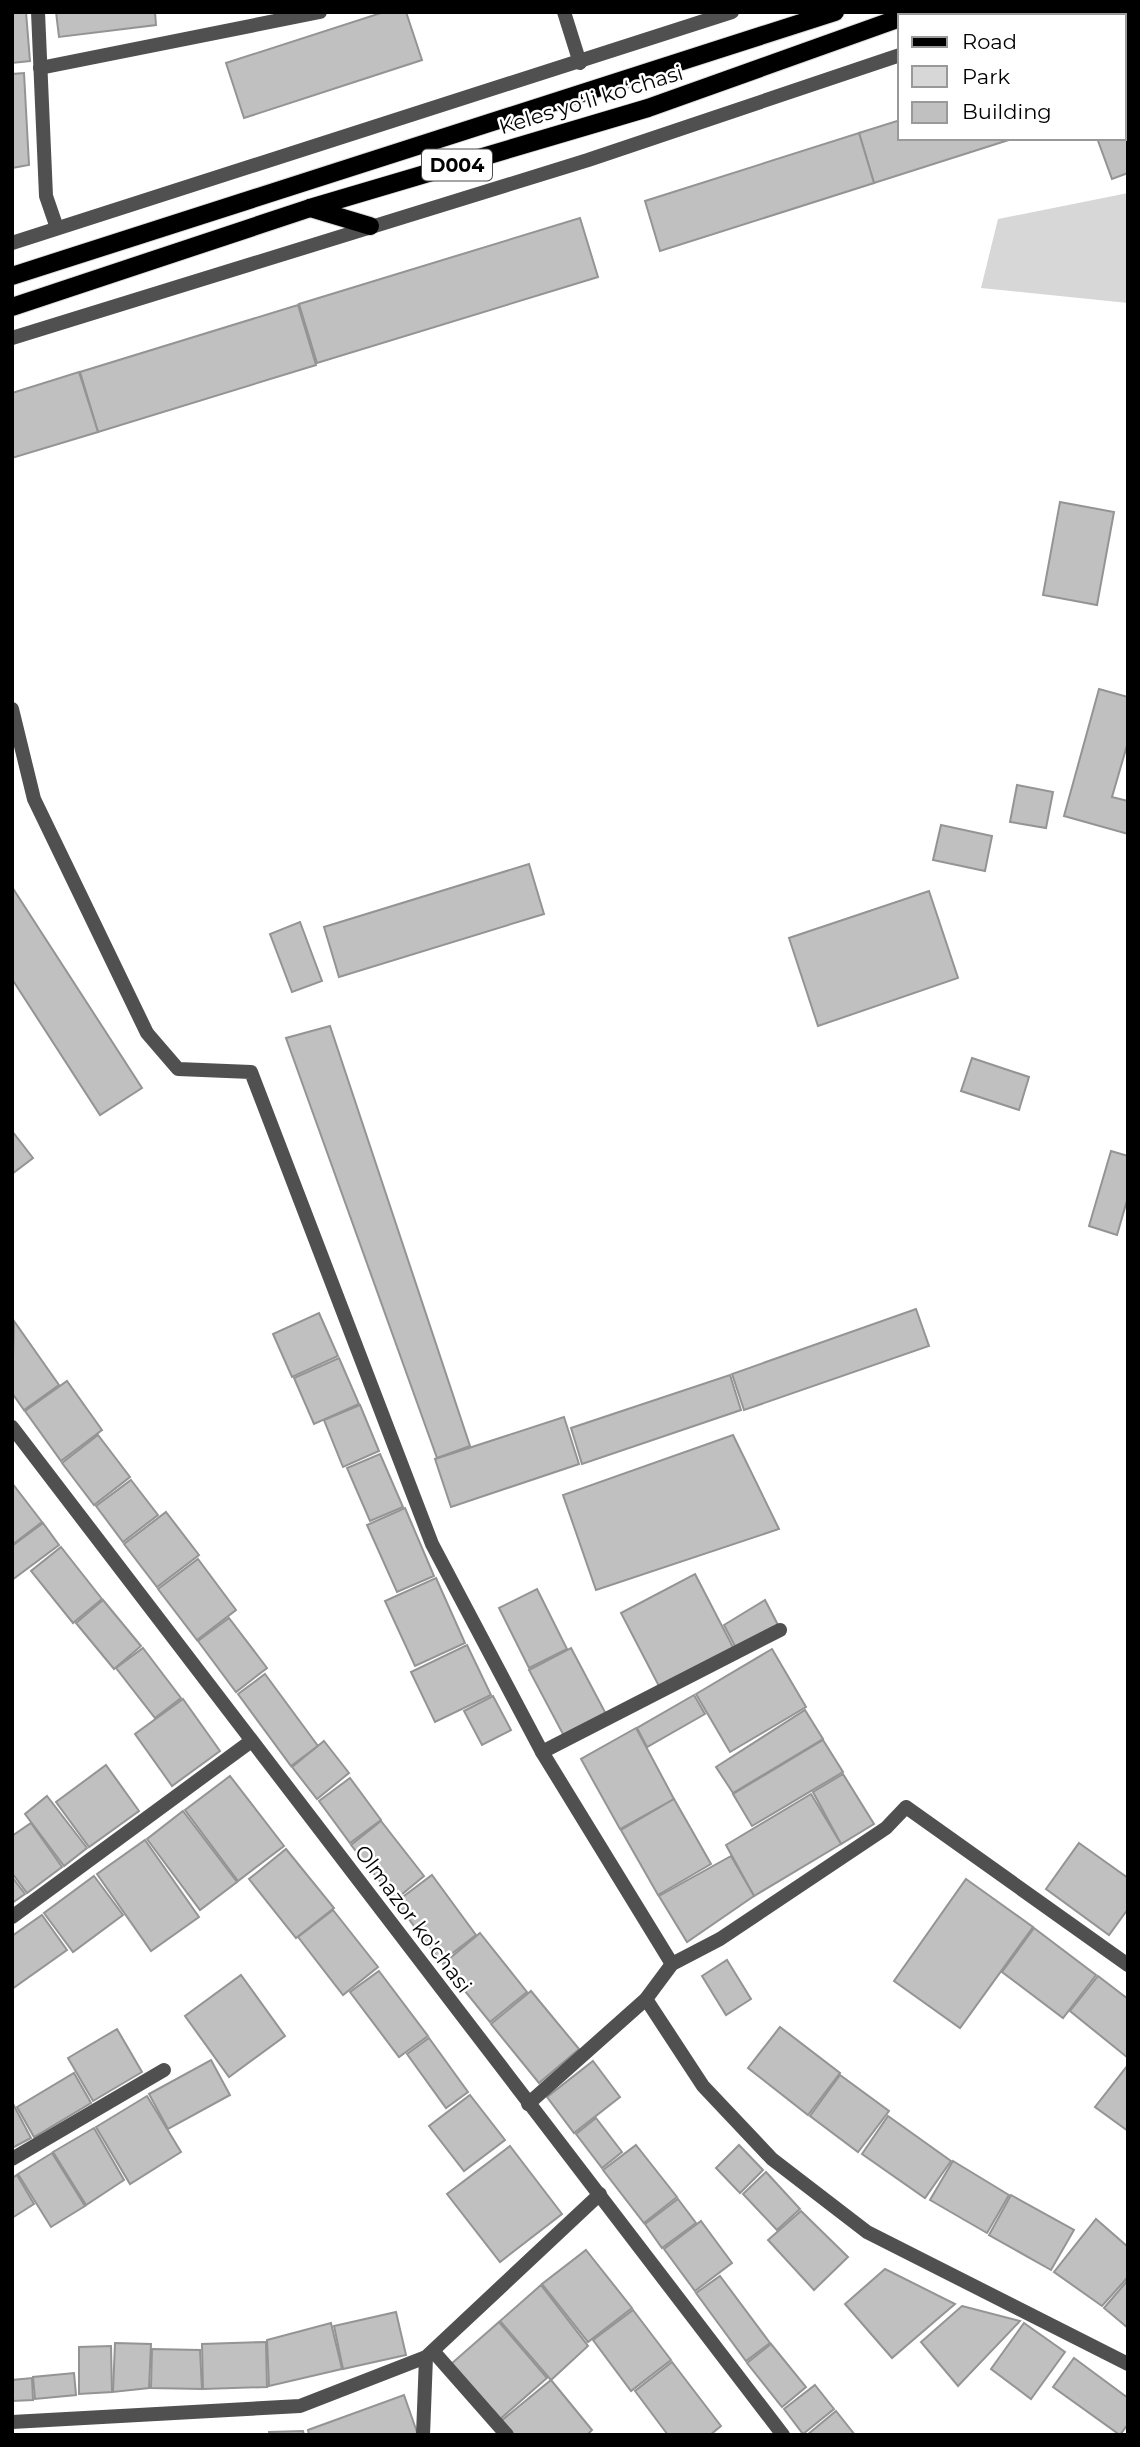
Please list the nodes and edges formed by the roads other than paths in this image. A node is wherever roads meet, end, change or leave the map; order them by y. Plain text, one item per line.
1 (38, 12) edge
2 (320, 12) edge
3 (564, 12) edge
4 (732, 12) edge
5 (835, 12) edge
6 (898, 19) edge
7 (898, 56) edge
8 (580, 63) junction
9 (40, 68) junction
10 (310, 208) junction
11 (370, 226) junction
12 (57, 228) junction
13 (12, 243) edge
14 (12, 276) edge
15 (12, 307) edge
16 (12, 338) edge
17 (12, 709) edge
18 (12, 1427) edge
19 (17, 1444) edge
20 (780, 1630) dead end
21 (250, 1742) junction
22 (542, 1752) junction
23 (12, 1917) edge
24 (672, 1964) junction
25 (1128, 1965) edge
26 (646, 1999) junction
27 (164, 2070) dead end
28 (528, 2105) junction
29 (12, 2159) edge
30 (600, 2194) junction
31 (429, 2354) junction
32 (1128, 2364) edge
33 (12, 2422) edge
34 (423, 2435) edge
35 (507, 2435) edge
36 (783, 2435) edge

1 - 9 street
2 - 9 street
3 - 8 street
4 - 8 street, Keles yoʻli koʻchasi
5 - 14 main road, Keles yoʻli koʻchasi / D004
6 - 10 main road, Keles yoʻli koʻchasi / D004
7 - 11 street
8 - 12 street, Keles yoʻli koʻchasi
9 - 12 street
10 - 11 main road
10 - 15 main road, Keles yoʻli koʻchasi / D004
11 - 16 street
12 - 13 street, Keles yoʻli koʻchasi
17 - 22 street
18 - 19 street, Olmazor ko'chasi
19 - 21 street, Olmazor ko'chasi
20 - 22 street
21 - 23 street
21 - 28 street, Olmazor ko'chasi
22 - 24 street
24 - 25 street
24 - 26 street
26 - 28 street
26 - 32 street
27 - 29 street
28 - 30 street, Olmazor ko'chasi
30 - 31 street
30 - 36 street, Olmazor ko'chasi
31 - 33 street
31 - 34 street
31 - 35 street

